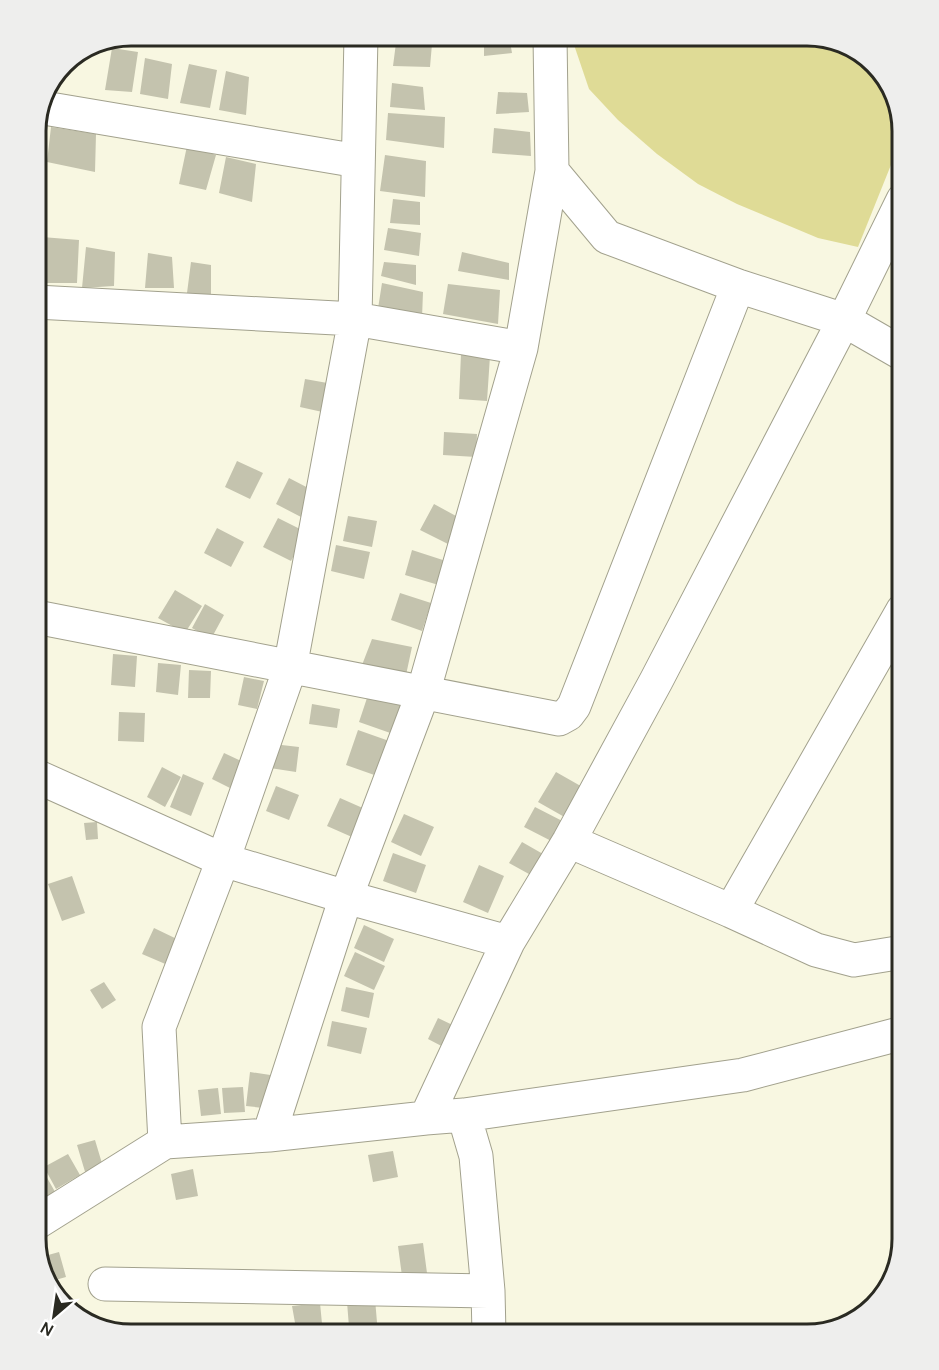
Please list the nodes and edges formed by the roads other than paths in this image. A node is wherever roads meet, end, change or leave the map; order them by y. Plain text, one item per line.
1 (361, 46) edge
2 (550, 47) edge
3 (49, 109) edge
4 (358, 161) junction
5 (552, 171) junction
6 (892, 222) edge
7 (738, 286) junction
8 (47, 303) edge
9 (355, 319) junction
10 (844, 320) junction
11 (521, 348) junction
12 (892, 348) edge
13 (47, 619) edge
14 (892, 629) edge
15 (290, 668) junction
16 (423, 693) junction
17 (47, 781) edge
18 (568, 841) junction
19 (223, 860) junction
20 (346, 897) junction
21 (731, 911) junction
22 (508, 942) junction
23 (892, 954) edge
24 (892, 1035) edge
25 (464, 1115) junction
26 (426, 1118) junction
27 (268, 1135) junction
28 (165, 1142) junction
29 (47, 1216) edge
30 (105, 1284) dead end
31 (488, 1291) junction
32 (489, 1324) edge

1 - 4 street
2 - 5 street
3 - 4 street
4 - 9 street
5 - 7 street
5 - 11 street
6 - 10 street
7 - 10 street
7 - 16 street
8 - 9 street
9 - 11 street
9 - 15 street
10 - 12 street
10 - 18 street
11 - 16 street
13 - 15 street
14 - 21 street
15 - 16 street
15 - 19 street
16 - 20 street
17 - 19 street
18 - 21 street
18 - 22 street
19 - 20 street
19 - 28 street
20 - 22 street
20 - 27 street
21 - 23 street
22 - 26 street
24 - 25 street
25 - 26 street
25 - 31 street
26 - 27 street
27 - 28 street
28 - 29 street
30 - 31 street
31 - 32 street

